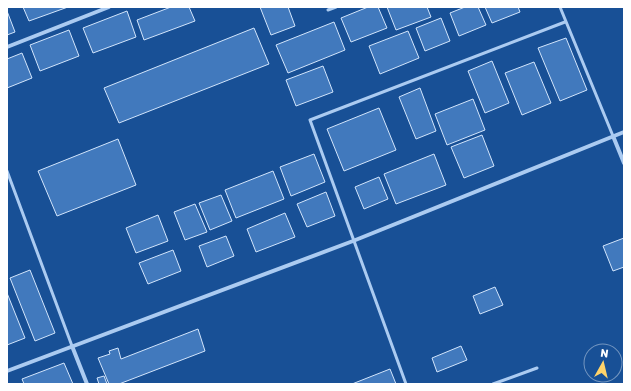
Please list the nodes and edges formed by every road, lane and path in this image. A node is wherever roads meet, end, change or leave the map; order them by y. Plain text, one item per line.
1 (109, 7) edge
2 (336, 7) edge
3 (560, 7) edge
4 (328, 10) dead end
5 (565, 22) junction
6 (7, 47) edge
7 (624, 132) edge
8 (614, 136) junction
9 (624, 164) edge
10 (7, 171) edge
11 (353, 241) junction
12 (72, 346) junction
13 (537, 368) dead end
14 (7, 371) edge
15 (87, 384) edge
16 (406, 384) edge
17 (493, 384) edge

1 - 6 street
2 - 4 lane
3 - 5 lane
5 - 8 lane
5 - 11 lane
7 - 8 street
8 - 9 street
8 - 11 street
10 - 12 lane
11 - 12 street
11 - 16 lane
12 - 14 street
12 - 15 street
13 - 17 lane

